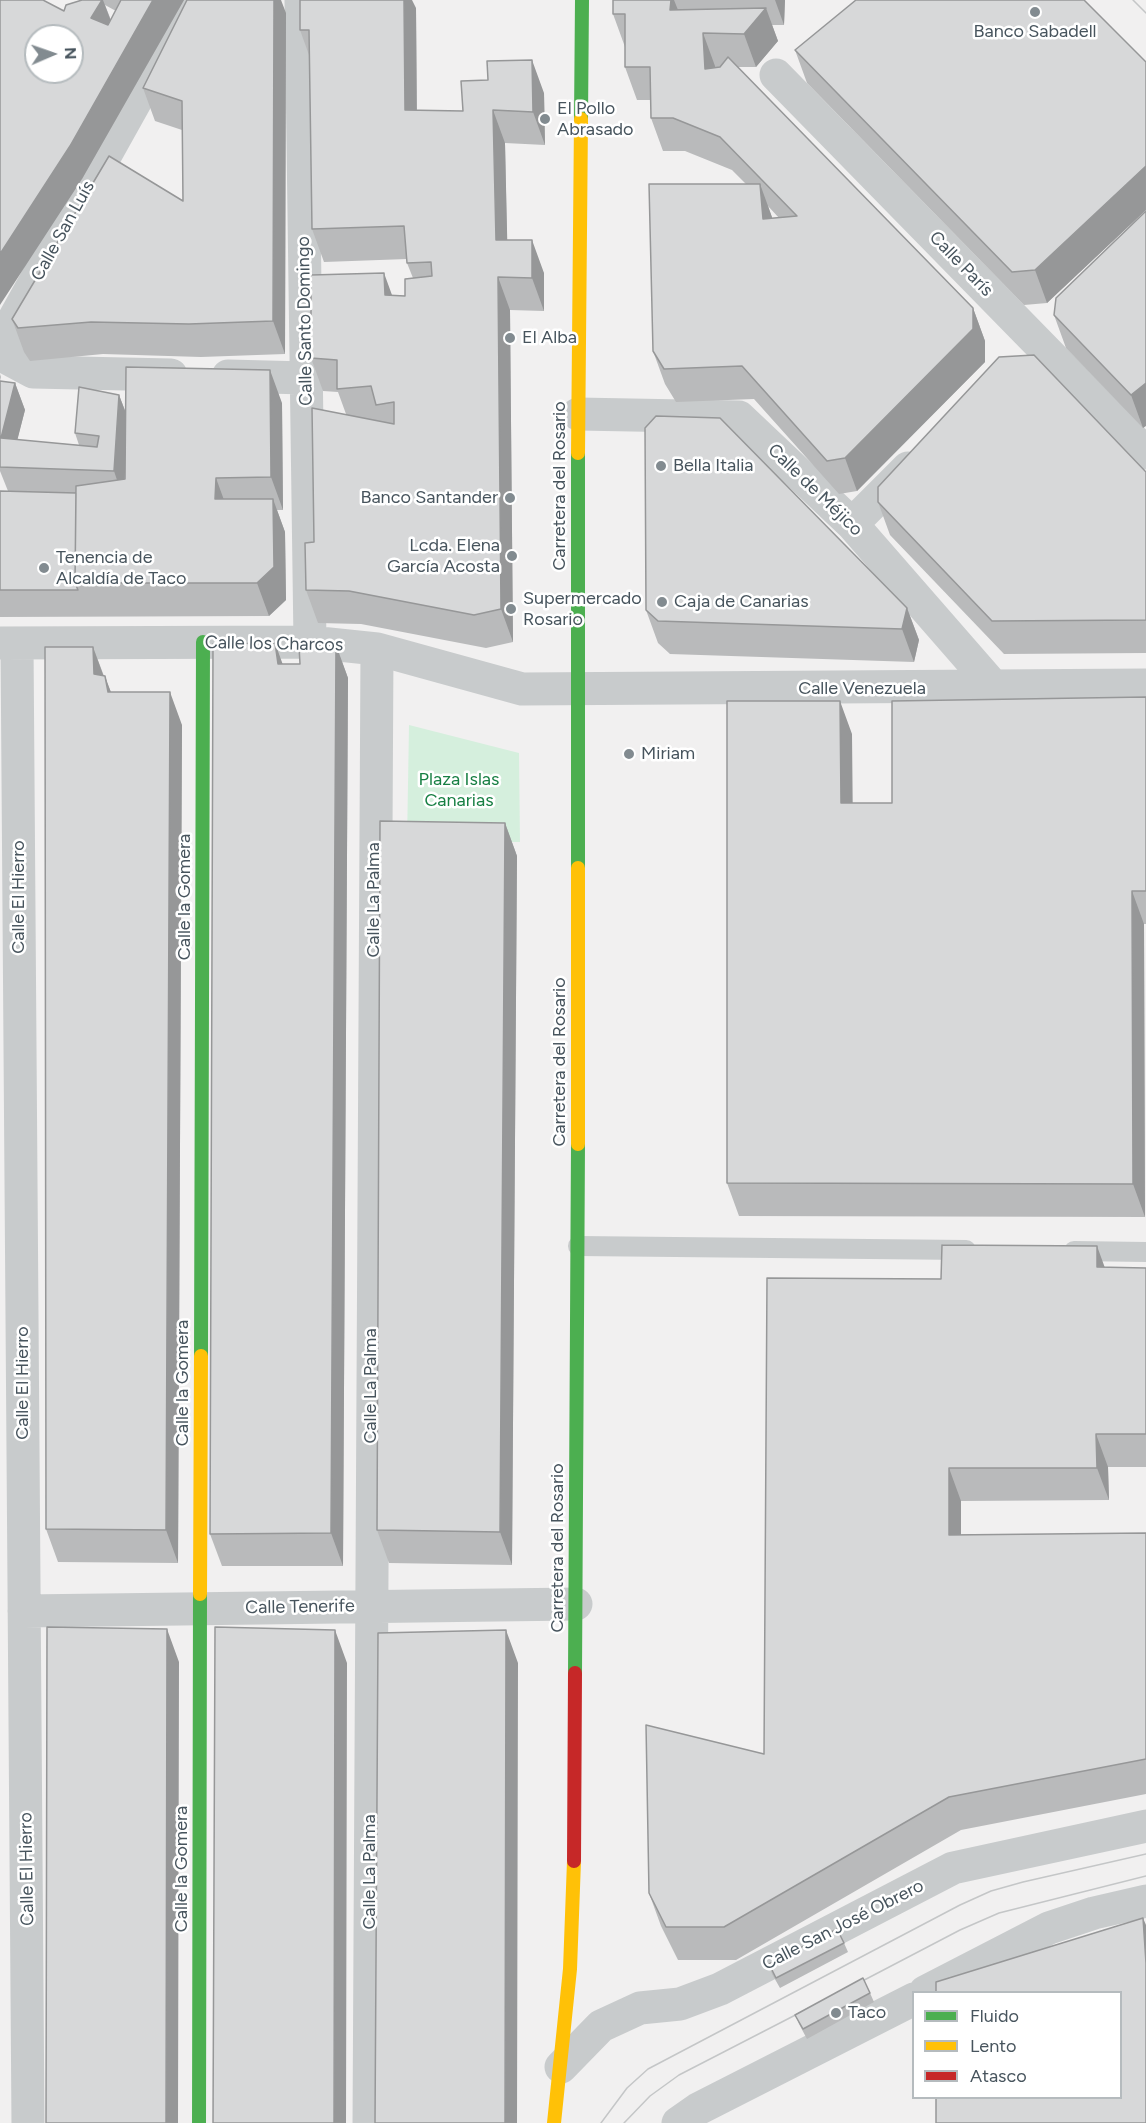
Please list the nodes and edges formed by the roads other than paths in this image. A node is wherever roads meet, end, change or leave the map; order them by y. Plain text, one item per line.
1 (192, 0) edge
2 (301, 0) edge
3 (582, 0) edge
4 (776, 75) dead end
5 (1062, 316) edge
6 (1036, 341) junction
7 (3, 358) edge
8 (1011, 366) edge
9 (306, 378) junction
10 (578, 414) junction
11 (928, 449) edge
12 (1146, 453) edge
13 (852, 524) junction
14 (204, 642) junction
15 (310, 642) junction
16 (9, 643) edge
17 (377, 649) junction
18 (1146, 686) edge
19 (995, 688) junction
20 (577, 691) junction
21 (578, 1246) junction
22 (990, 1251) edge
23 (1050, 1251) edge
24 (1146, 1252) edge
25 (576, 1604) junction
26 (370, 1606) junction
27 (200, 1608) junction
28 (24, 1611) junction
29 (1146, 1826) edge
30 (1146, 1901) edge
31 (927, 1991) edge
32 (912, 2000) edge
33 (561, 2067) junction
34 (28, 2123) edge
35 (199, 2123) edge
36 (369, 2123) edge
37 (554, 2123) edge
38 (678, 2123) edge

1 - 7 street, Calle San Luís
2 - 9 street, Calle Santo Domingo
3 - 10 main road, Carretera del Rosario
4 - 6 street, Calle París
5 - 6 street
6 - 8 street
6 - 12 street, Calle París
7 - 9 street, Calle San Luís
9 - 15 street, Calle Santo Domingo
10 - 13 street, Calle de Méjico
10 - 20 main road, Carretera del Rosario
11 - 13 street
13 - 19 street, Calle de Méjico
14 - 15 street, Calle los Charcos
14 - 16 street, Calle los Charcos
14 - 27 main road, Calle la Gomera
15 - 17 street, Calle los Charcos
16 - 28 street, Calle El Hierro
17 - 20 street, Calle los Charcos
17 - 26 street, Calle La Palma
18 - 19 street, Calle Venezuela
19 - 20 street, Calle Venezuela
20 - 21 main road, Carretera del Rosario
21 - 22 lane
21 - 25 main road, Carretera del Rosario
23 - 24 lane
25 - 26 street, Calle Tenerife
25 - 33 main road, Carretera del Rosario
26 - 27 street, Calle Tenerife
26 - 36 street, Calle La Palma
27 - 28 street, Calle Tenerife
27 - 35 main road, Calle la Gomera
28 - 34 street, Calle El Hierro
29 - 33 street, Calle San José Obrero
30 - 31 street
32 - 38 street
33 - 37 main road, Carretera del Rosario

